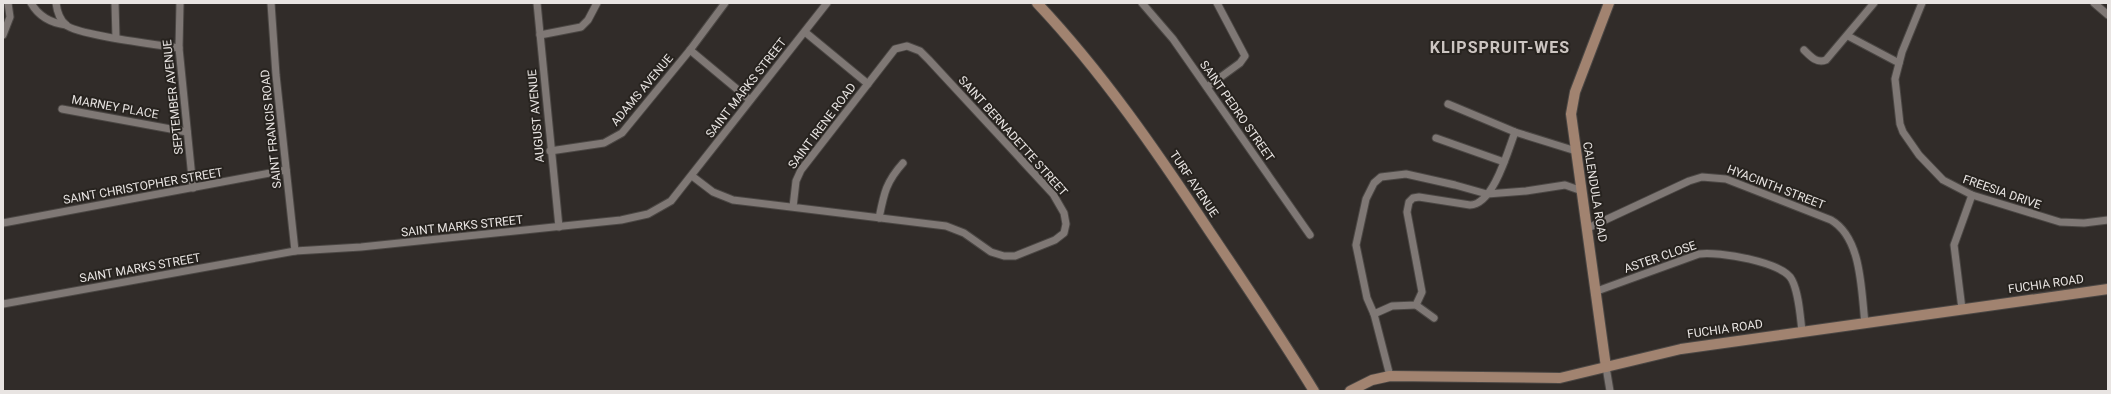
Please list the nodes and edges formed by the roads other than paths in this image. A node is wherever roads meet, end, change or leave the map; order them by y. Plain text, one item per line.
1 (8, 3) edge
2 (31, 3) edge
3 (56, 3) edge
4 (115, 3) edge
5 (180, 3) edge
6 (271, 3) edge
7 (537, 3) edge
8 (597, 3) edge
9 (725, 3) edge
10 (827, 3) edge
11 (1037, 3) edge
12 (1142, 3) edge
13 (1217, 3) edge
14 (1608, 3) edge
15 (1874, 3) edge
16 (1922, 3) edge
17 (2094, 3) edge
18 (2108, 15) edge
19 (66, 25) junction
20 (805, 32) junction
21 (3, 35) edge
22 (540, 35) junction
23 (1848, 36) junction
24 (116, 38) junction
25 (179, 48) junction
26 (690, 50) junction
27 (1804, 50) dead end
28 (1898, 63) junction
29 (868, 84) junction
30 (1207, 87) junction
31 (750, 100) junction
32 (1448, 104) dead end
33 (62, 109) dead end
34 (187, 132) junction
35 (1515, 132) junction
36 (1436, 138) dead end
37 (550, 151) junction
38 (1576, 151) junction
39 (1504, 162) junction
40 (903, 163) dead end
41 (286, 170) junction
42 (692, 176) junction
43 (193, 188) junction
44 (1582, 191) junction
45 (1486, 194) junction
46 (1972, 195) junction
47 (793, 207) junction
48 (879, 218) junction
49 (2108, 220) edge
50 (3, 223) edge
51 (559, 227) junction
52 (1588, 228) junction
53 (1310, 235) dead end
54 (296, 251) junction
55 (2108, 289) edge
56 (1597, 291) junction
57 (3, 304) edge
58 (1416, 305) junction
59 (1962, 309) junction
60 (1374, 314) junction
61 (1434, 318) dead end
62 (1865, 323) junction
63 (1802, 331) junction
64 (1606, 367) junction
65 (1390, 376) junction
66 (1314, 391) edge
67 (1350, 391) edge
68 (1610, 391) edge

1 - 21 street
2 - 19 street
3 - 19 street
4 - 24 street
5 - 25 street, SEPTEMBER AVENUE
6 - 41 street, SAINT FRANCIS ROAD
7 - 22 street, AUGUST AVENUE
8 - 22 street
9 - 26 street, ADAMS AVENUE
10 - 20 street, SAINT MARKS STREET
11 - 66 street, TURF AVENUE
12 - 30 street, SAINT PEDRO STREET
13 - 30 street
14 - 38 street, CALENDULA ROAD
15 - 23 street
16 - 28 street, FREESIA DRIVE
17 - 18 street
19 - 24 street
20 - 29 street
20 - 31 street, SAINT MARKS STREET
22 - 37 street, AUGUST AVENUE
23 - 27 street
23 - 28 street
24 - 25 street
25 - 34 street, SEPTEMBER AVENUE
26 - 31 street
26 - 37 street, ADAMS AVENUE
28 - 46 street, FREESIA DRIVE
29 - 47 street, SAINT IRENE ROAD
29 - 48 street, SAINT BERNADETTE STREET
30 - 53 street, SAINT PEDRO STREET
31 - 42 street, SAINT MARKS STREET
32 - 35 street
33 - 34 street, MARNEY PLACE
34 - 43 street, SEPTEMBER AVENUE
35 - 38 street
35 - 39 street
36 - 39 street
37 - 51 street, AUGUST AVENUE
38 - 44 street, CALENDULA ROAD
39 - 45 street
40 - 48 street
41 - 43 street, SAINT CHRISTOPHER STREET
41 - 54 street, SAINT FRANCIS ROAD
42 - 47 street, SAINT BERNADETTE STREET
42 - 51 street, SAINT MARKS STREET
43 - 50 street, SAINT CHRISTOPHER STREET
44 - 45 street
44 - 52 street, CALENDULA ROAD
45 - 58 street
45 - 60 street
46 - 49 street, FREESIA DRIVE
46 - 59 street
47 - 48 street, SAINT BERNADETTE STREET
51 - 54 street, SAINT MARKS STREET
52 - 56 street, CALENDULA ROAD
52 - 62 street, HYACINTH STREET
54 - 57 street, SAINT MARKS STREET
55 - 59 street, FUCHIA ROAD
56 - 63 street, ASTER CLOSE
56 - 64 street, CALENDULA ROAD
58 - 60 street
58 - 61 street
59 - 62 street, FUCHIA ROAD
60 - 65 street
62 - 63 street, FUCHIA ROAD
63 - 64 street, FUCHIA ROAD
64 - 65 street, FUCHIA ROAD
64 - 68 street, CALENDULA ROAD
65 - 67 street, FUCHIA ROAD

